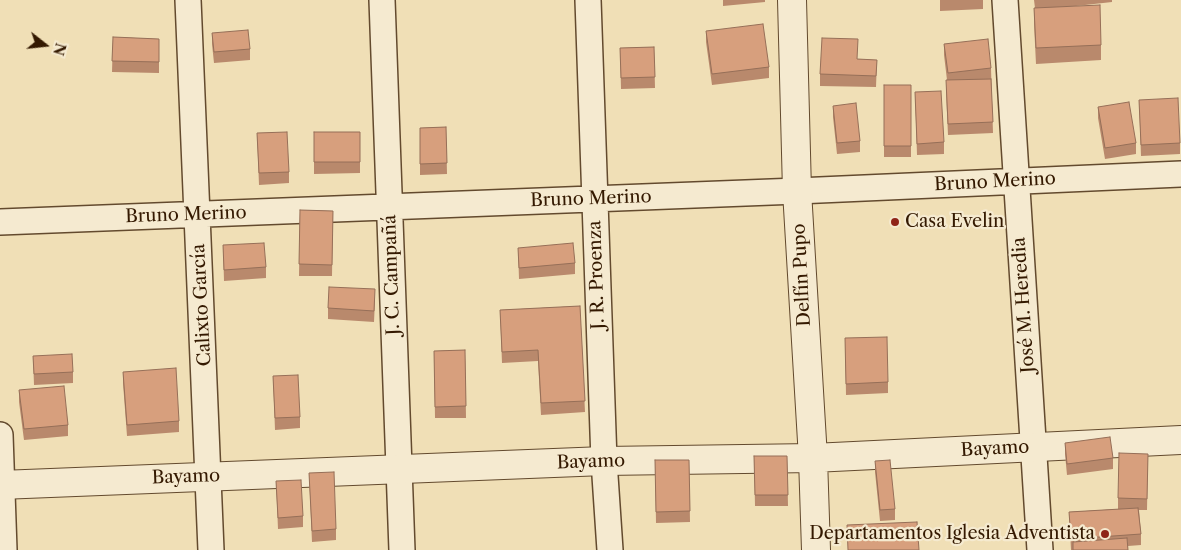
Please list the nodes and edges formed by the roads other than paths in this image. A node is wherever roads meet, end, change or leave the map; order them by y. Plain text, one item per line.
1 (188, 0) edge
2 (382, 0) edge
3 (588, 0) edge
4 (792, 0) edge
5 (1005, 0) edge
6 (1181, 174) edge
7 (1016, 182) junction
8 (797, 192) junction
9 (595, 199) junction
10 (390, 207) junction
11 (198, 214) junction
12 (0, 222) edge
13 (0, 435) edge
14 (1181, 440) edge
15 (1033, 447) junction
16 (812, 458) junction
17 (604, 461) junction
18 (400, 469) junction
19 (209, 476) junction
20 (1, 485) edge
21 (4, 550) edge
22 (212, 550) edge
23 (402, 550) edge
24 (610, 550) edge
25 (816, 550) edge
26 (1040, 550) edge

1 - 11 street, Calixto García
2 - 10 street, J. C. Campañá
3 - 9 street, J. R. Proenza
4 - 8 street, Delfín Pupo
5 - 7 street, José M. Heredia
6 - 7 street, Bruno Merino
7 - 8 street, Bruno Merino
7 - 15 street, José M. Heredia
8 - 9 street, Bruno Merino
8 - 16 street, Delfín Pupo
9 - 10 street, Bruno Merino
9 - 17 street, J. R. Proenza
10 - 11 street, Bruno Merino
10 - 18 street, J. C. Campañá
11 - 12 street, Bruno Merino
11 - 19 street, Calixto García
13 - 20 street
14 - 15 street, Bayamo
15 - 16 street, Bayamo
15 - 26 street, José M. Heredia
16 - 17 street, Bayamo
16 - 25 street, Delfín Pupo
17 - 18 street, Bayamo
17 - 24 street, J. R. Proenza
18 - 19 street, Bayamo
18 - 23 street, J. C. Campañá
19 - 20 street, Bayamo
19 - 22 street, Calixto García
20 - 21 street

